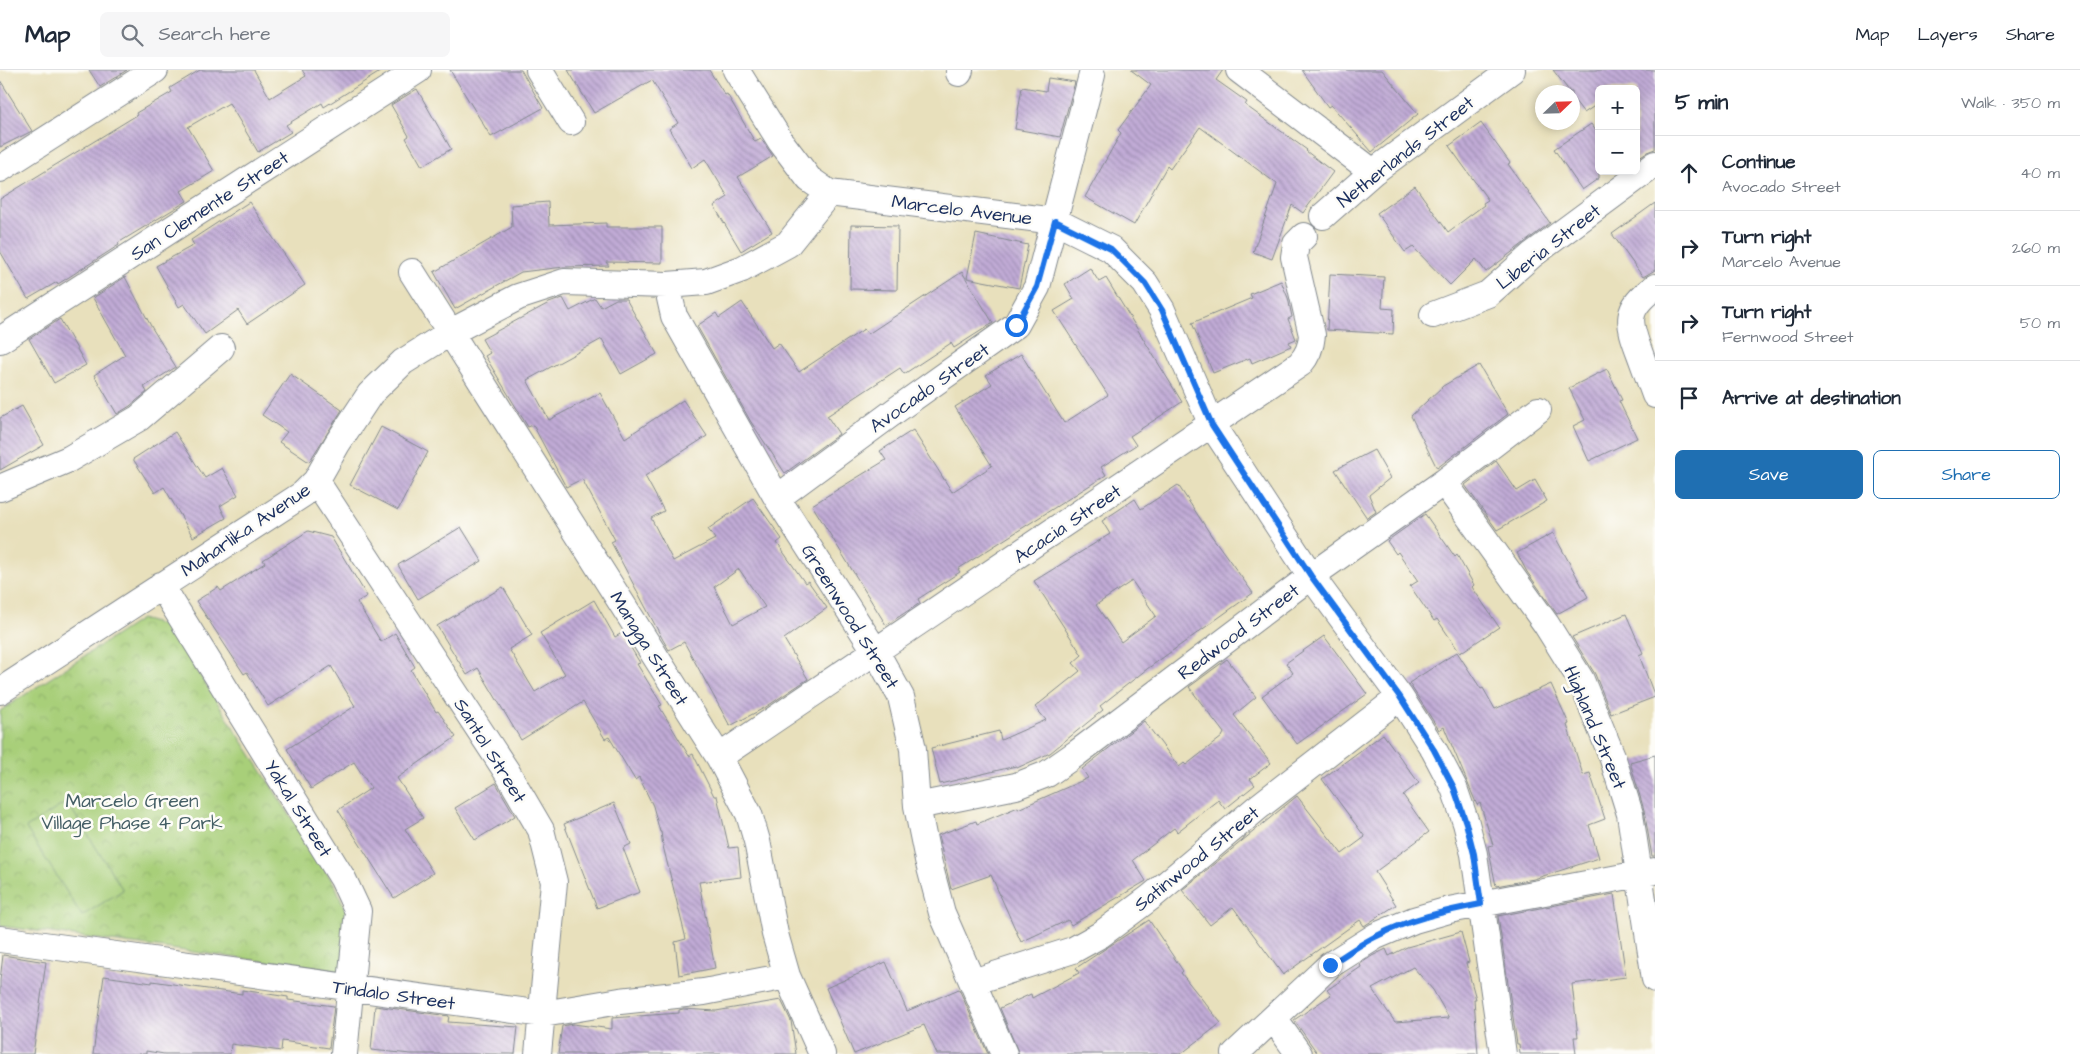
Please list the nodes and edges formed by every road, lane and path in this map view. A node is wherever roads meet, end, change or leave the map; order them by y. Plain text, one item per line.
1 (155, 70) edge
2 (418, 70) edge
3 (539, 70) edge
4 (1239, 70) edge
5 (1512, 70) edge
6 (746, 74) edge
7 (1092, 75) dead end
8 (571, 122) dead end
9 (1655, 164) edge
10 (0, 169) edge
11 (1372, 172) junction
12 (829, 193) junction
13 (1323, 216) dead end
14 (1055, 221) junction
15 (1304, 236) dead end
16 (412, 272) dead end
17 (667, 285) junction
18 (1655, 287) edge
19 (1433, 315) dead end
20 (451, 332) junction
21 (0, 340) edge
22 (221, 348) dead end
23 (1655, 395) edge
24 (1538, 410) dead end
25 (1212, 425) junction
26 (316, 481) junction
27 (1444, 482) junction
28 (0, 488) edge
29 (777, 498) junction
30 (1311, 576) junction
31 (161, 585) junction
32 (876, 652) junction
33 (0, 691) edge
34 (1400, 697) junction
35 (719, 758) junction
36 (918, 806) junction
37 (1648, 872) edge
38 (1481, 904) junction
39 (0, 939) edge
40 (786, 976) junction
41 (1655, 979) edge
42 (973, 982) junction
43 (352, 988) junction
44 (543, 1014) junction
45 (1274, 1019) junction
46 (344, 1054) edge
47 (538, 1054) edge
48 (822, 1054) edge
49 (1004, 1054) edge
50 (1235, 1054) edge
51 (1299, 1054) edge
52 (1503, 1054) edge

1 - 10 street
2 - 21 street, San Clemente Street
3 - 8 street
4 - 11 street
5 - 11 street, Netherlands Street
6 - 12 street, Marcelo Avenue
7 - 14 street, Avocado Street
9 - 19 street, Liberia Street
11 - 13 street, Netherlands Street
12 - 14 street, Marcelo Avenue
12 - 17 street, Maharlika Avenue
14 - 25 street, Marcelo Avenue
14 - 29 street, Avocado Street
15 - 25 street, Acacia Street
16 - 20 street, Mangga Street
17 - 20 street, Maharlika Avenue
17 - 29 street, Greenwood Street
18 - 23 street
20 - 26 street, Maharlika Avenue
20 - 35 street, Mangga Street
22 - 28 street
24 - 27 street, Redwood Street
25 - 30 street, Marcelo Avenue
25 - 32 street, Acacia Street
26 - 31 street, Maharlika Avenue
26 - 44 street, Santol Street
27 - 30 street, Redwood Street
27 - 37 street, Highland Street
29 - 32 street, Greenwood Street
30 - 34 street, Marcelo Avenue
30 - 36 street, Redwood Street
31 - 33 street, Maharlika Avenue
31 - 43 street, Yakal Street
32 - 35 street, Acacia Street
32 - 36 street, Greenwood Street
34 - 38 street, Marcelo Avenue
34 - 42 street, Satinwood Street
35 - 40 street, Mangga Street
36 - 42 street, Greenwood Street
37 - 38 street
37 - 41 street, Highland Street
38 - 45 street
38 - 52 street, Marcelo Avenue
39 - 43 street, Tindalo Street
40 - 44 street, Tindalo Street
40 - 48 street, Mangga Street
42 - 49 street, Greenwood Street
43 - 44 street, Tindalo Street
43 - 46 street, Yakal Street
44 - 47 street, Santol Street
45 - 50 street
45 - 51 street

